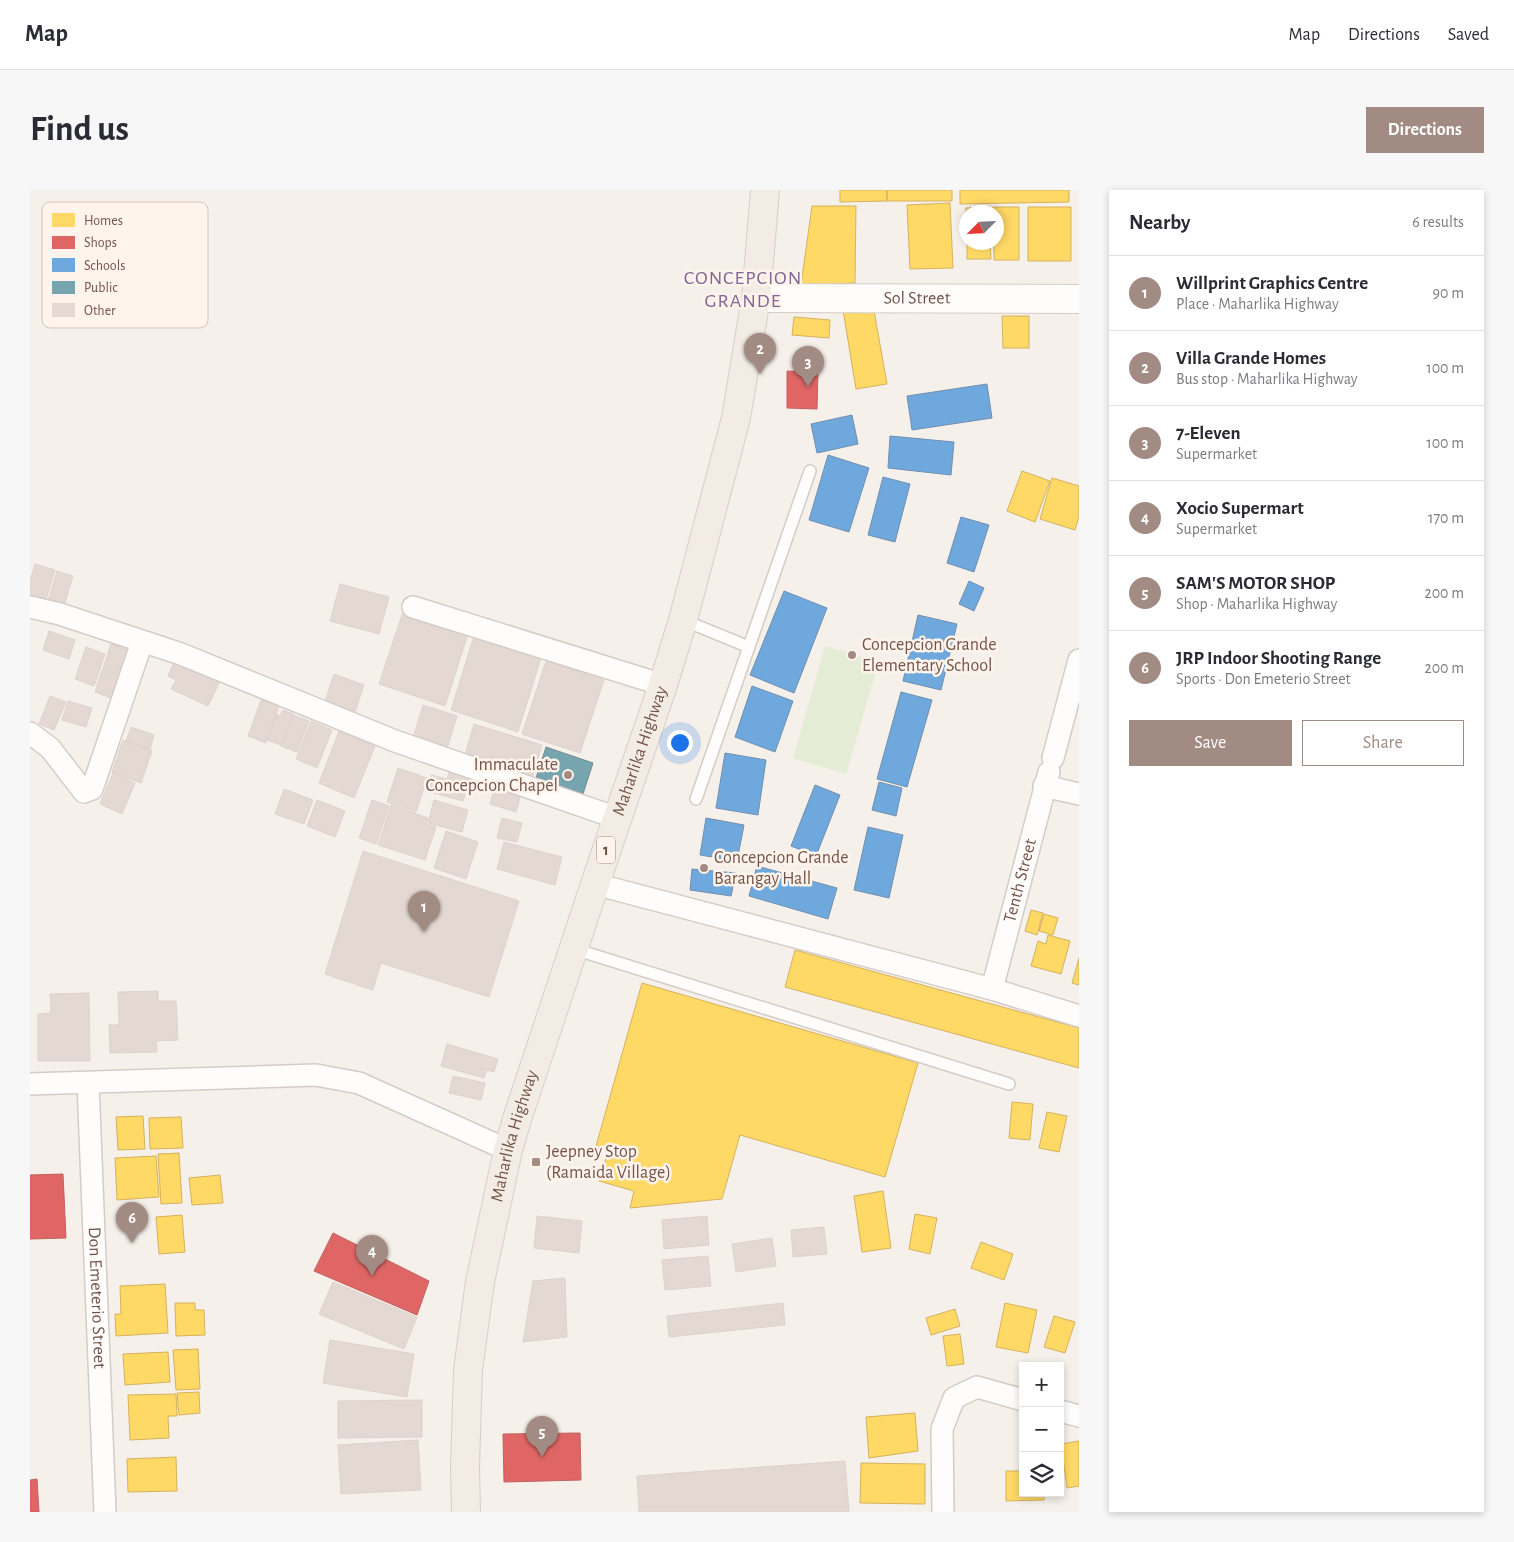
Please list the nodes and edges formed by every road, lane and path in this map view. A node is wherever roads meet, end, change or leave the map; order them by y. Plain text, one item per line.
1 (766, 190) edge
2 (756, 298) junction
3 (1079, 299) edge
4 (810, 471) dead end
5 (30, 606) edge
6 (413, 606) dead end
7 (683, 620) junction
8 (142, 642) junction
9 (749, 647) junction
10 (1079, 660) edge
11 (663, 684) junction
12 (30, 733) edge
13 (1049, 772) junction
14 (1079, 794) edge
15 (696, 799) dead end
16 (617, 818) junction
17 (595, 884) junction
18 (574, 949) junction
19 (992, 989) junction
20 (1079, 1016) edge
21 (88, 1083) junction
22 (30, 1084) edge
23 (1009, 1084) dead end
24 (508, 1150) junction
25 (1019, 1399) edge
26 (1064, 1412) edge
27 (1079, 1416) edge
28 (105, 1512) edge
29 (466, 1512) edge
30 (943, 1512) edge

1 - 2 main road, Maharlika Highway / 1
2 - 3 street, Sol Street
2 - 7 main road, Maharlika Highway / 1
4 - 9 lane
5 - 8 street
6 - 11 street
7 - 9 lane
7 - 11 main road, Maharlika Highway / 1
8 - 12 street
8 - 16 street
9 - 15 lane
10 - 13 street, Tenth Street
11 - 16 main road, Maharlika Highway / 1
13 - 14 street
13 - 19 street, Tenth Street
16 - 17 main road, Maharlika Highway / 1
17 - 18 main road, Maharlika Highway / 1
17 - 19 street
18 - 23 lane
18 - 24 main road, Maharlika Highway / 1
19 - 20 street
21 - 22 street
21 - 24 street
21 - 28 street, Don Emeterio Street
24 - 29 main road, Maharlika Highway / 1
25 - 30 street
26 - 27 street

